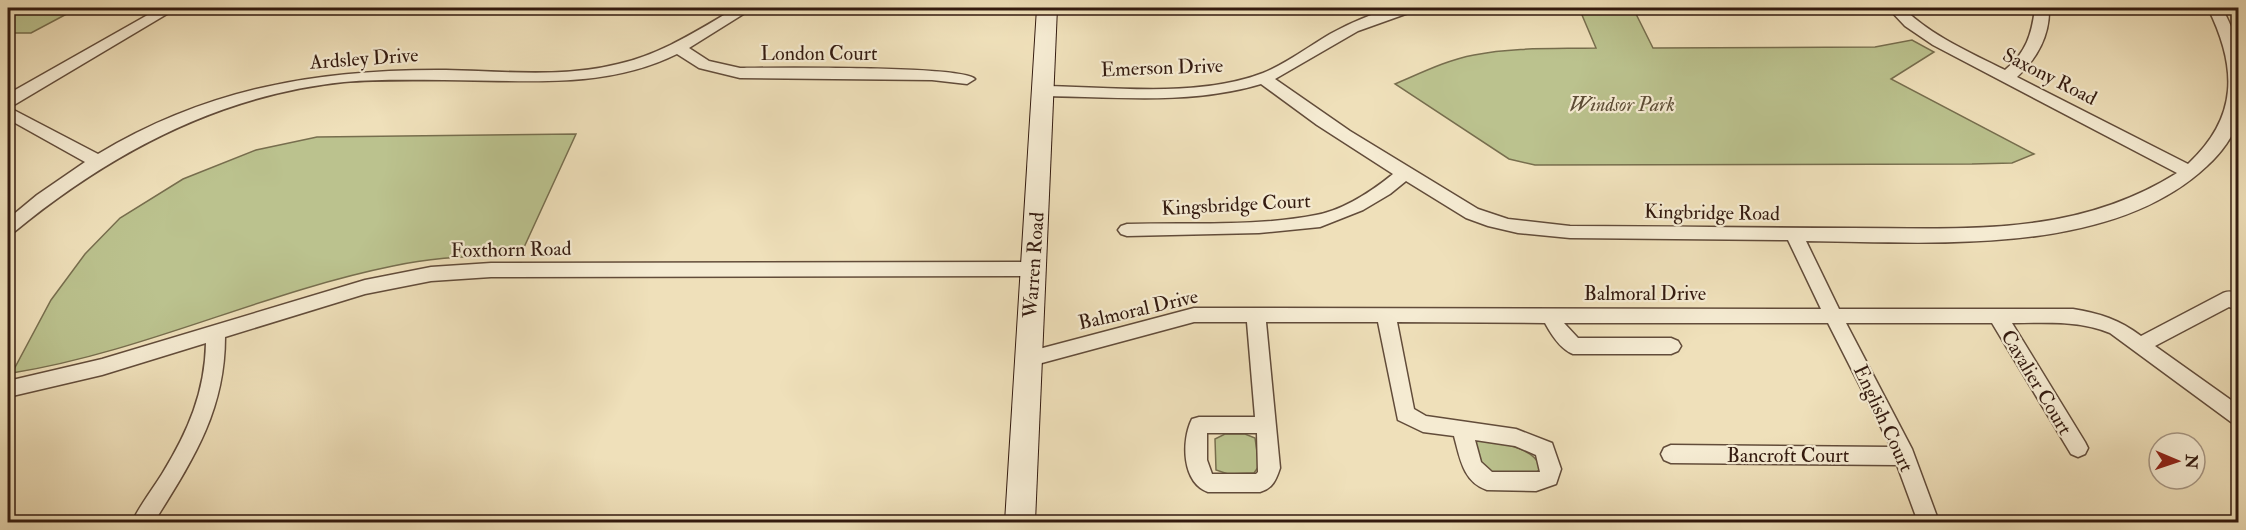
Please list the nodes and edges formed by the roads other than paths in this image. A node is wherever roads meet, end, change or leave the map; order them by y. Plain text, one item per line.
1 (170, 8) edge
2 (746, 8) edge
3 (1047, 8) edge
4 (1409, 8) edge
5 (1895, 8) edge
6 (2042, 8) edge
7 (2225, 17) edge
8 (678, 46) junction
9 (2007, 77) junction
10 (1264, 78) junction
11 (967, 79) dead end
12 (1044, 91) junction
13 (2238, 95) edge
14 (8, 101) edge
15 (8, 112) edge
16 (97, 161) junction
17 (1405, 173) junction
18 (2191, 173) junction
19 (8, 228) edge
20 (1127, 230) dead end
21 (1794, 234) junction
22 (1032, 269) junction
23 (2238, 303) edge
24 (1832, 312) junction
25 (1256, 314) junction
26 (1386, 314) junction
27 (1551, 315) junction
28 (1996, 315) junction
29 (216, 333) junction
30 (2140, 345) junction
31 (1671, 346) dead end
32 (1027, 359) junction
33 (8, 388) edge
34 (2238, 416) edge
35 (1266, 425) dead end
36 (1462, 429) dead end
37 (2078, 448) dead end
38 (1671, 454) dead end
39 (1905, 456) junction
40 (142, 522) edge
41 (1020, 522) edge
42 (1928, 522) edge

1 - 14 street
2 - 8 street, Ardsley Drive
3 - 12 main road, Warren Road
4 - 10 street, Emerson Drive
5 - 9 street, Saxony Road
6 - 9 street
7 - 13 street, Kingbridge Road
8 - 11 street, London Court
8 - 16 street, Ardsley Drive
9 - 18 street, Saxony Road
10 - 12 street, Emerson Drive
10 - 17 street, Kingbridge Road
12 - 22 main road, Warren Road
13 - 18 street, Kingbridge Road
15 - 16 street
16 - 19 street, Ardsley Drive
17 - 20 street, Kingsbridge Court
17 - 21 street, Kingbridge Road
18 - 21 street, Kingbridge Road
21 - 24 street, English Court
22 - 29 street, Foxthorn Road
22 - 32 main road, Warren Road
23 - 30 street
24 - 27 street, Balmoral Drive
24 - 28 street, Balmoral Drive
24 - 39 street, English Court
25 - 26 street, Balmoral Drive
25 - 32 street, Balmoral Drive
25 - 35 street
26 - 27 street, Balmoral Drive
26 - 36 street
27 - 31 street
28 - 30 street, Balmoral Drive
28 - 37 street, Cavalier Court
29 - 33 street, Foxthorn Road
29 - 40 street
30 - 34 street, Balmoral Drive
32 - 41 main road, Warren Road
38 - 39 street, Bancroft Court
39 - 42 street, English Court

